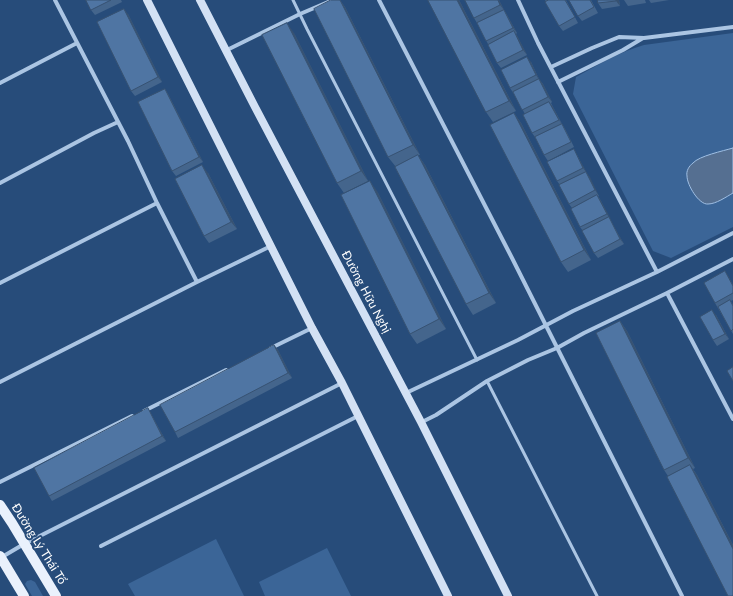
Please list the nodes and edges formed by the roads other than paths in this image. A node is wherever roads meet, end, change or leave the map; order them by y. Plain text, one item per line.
1 (54, 0) edge
2 (147, 0) edge
3 (200, 0) edge
4 (294, 0) edge
5 (333, 0) edge
6 (379, 0) edge
7 (518, 0) edge
8 (300, 14) junction
9 (733, 26) edge
10 (644, 38) junction
11 (77, 43) junction
12 (227, 50) junction
13 (551, 67) junction
14 (558, 82) junction
15 (0, 83) edge
16 (118, 122) junction
17 (0, 182) edge
18 (157, 203) junction
19 (733, 233) edge
20 (271, 246) junction
21 (733, 258) edge
22 (657, 272) junction
23 (197, 282) junction
24 (0, 283) edge
25 (667, 293) junction
26 (546, 326) junction
27 (312, 328) junction
28 (557, 348) junction
29 (268, 349) edge
30 (477, 360) junction
31 (233, 367) edge
32 (487, 381) junction
33 (0, 382) edge
34 (342, 383) junction
35 (406, 393) junction
36 (141, 412) edge
37 (134, 416) edge
38 (358, 416) junction
39 (733, 419) edge
40 (421, 422) junction
41 (0, 482) edge
42 (0, 505) edge
43 (24, 544) junction
44 (101, 546) dead end
45 (1, 557) edge
46 (24, 596) edge
47 (56, 596) edge
48 (448, 596) edge
49 (508, 596) edge
50 (597, 596) edge
51 (682, 596) edge

1 - 11 street
2 - 20 main road
3 - 12 main road, Đường Hữu Nghị
4 - 8 lane
5 - 8 street
6 - 26 street
7 - 13 street
8 - 12 street
8 - 30 lane
9 - 10 street
10 - 13 street
10 - 14 street
11 - 15 street
11 - 16 street
12 - 35 main road, Đường Hữu Nghị
13 - 14 street
14 - 22 street
16 - 17 street
16 - 18 street
18 - 23 street
18 - 24 street
19 - 22 street
20 - 23 street
20 - 27 main road
21 - 25 street
22 - 26 street
23 - 33 street
25 - 28 street
25 - 39 street
26 - 28 street
26 - 30 street
27 - 29 street
27 - 34 main road
28 - 32 street
28 - 51 street
30 - 35 street
31 - 36 street
32 - 40 street
32 - 50 lane
34 - 38 main road
34 - 43 street
35 - 40 main road, Đường Hữu Nghị
37 - 41 street
38 - 44 street
38 - 48 main road
40 - 49 main road, Đường Hữu Nghị
42 - 43 main road, Đường Lý Thái Tổ
43 - 45 street
43 - 47 main road, Đường Lý Thái Tổ
45 - 46 main road

